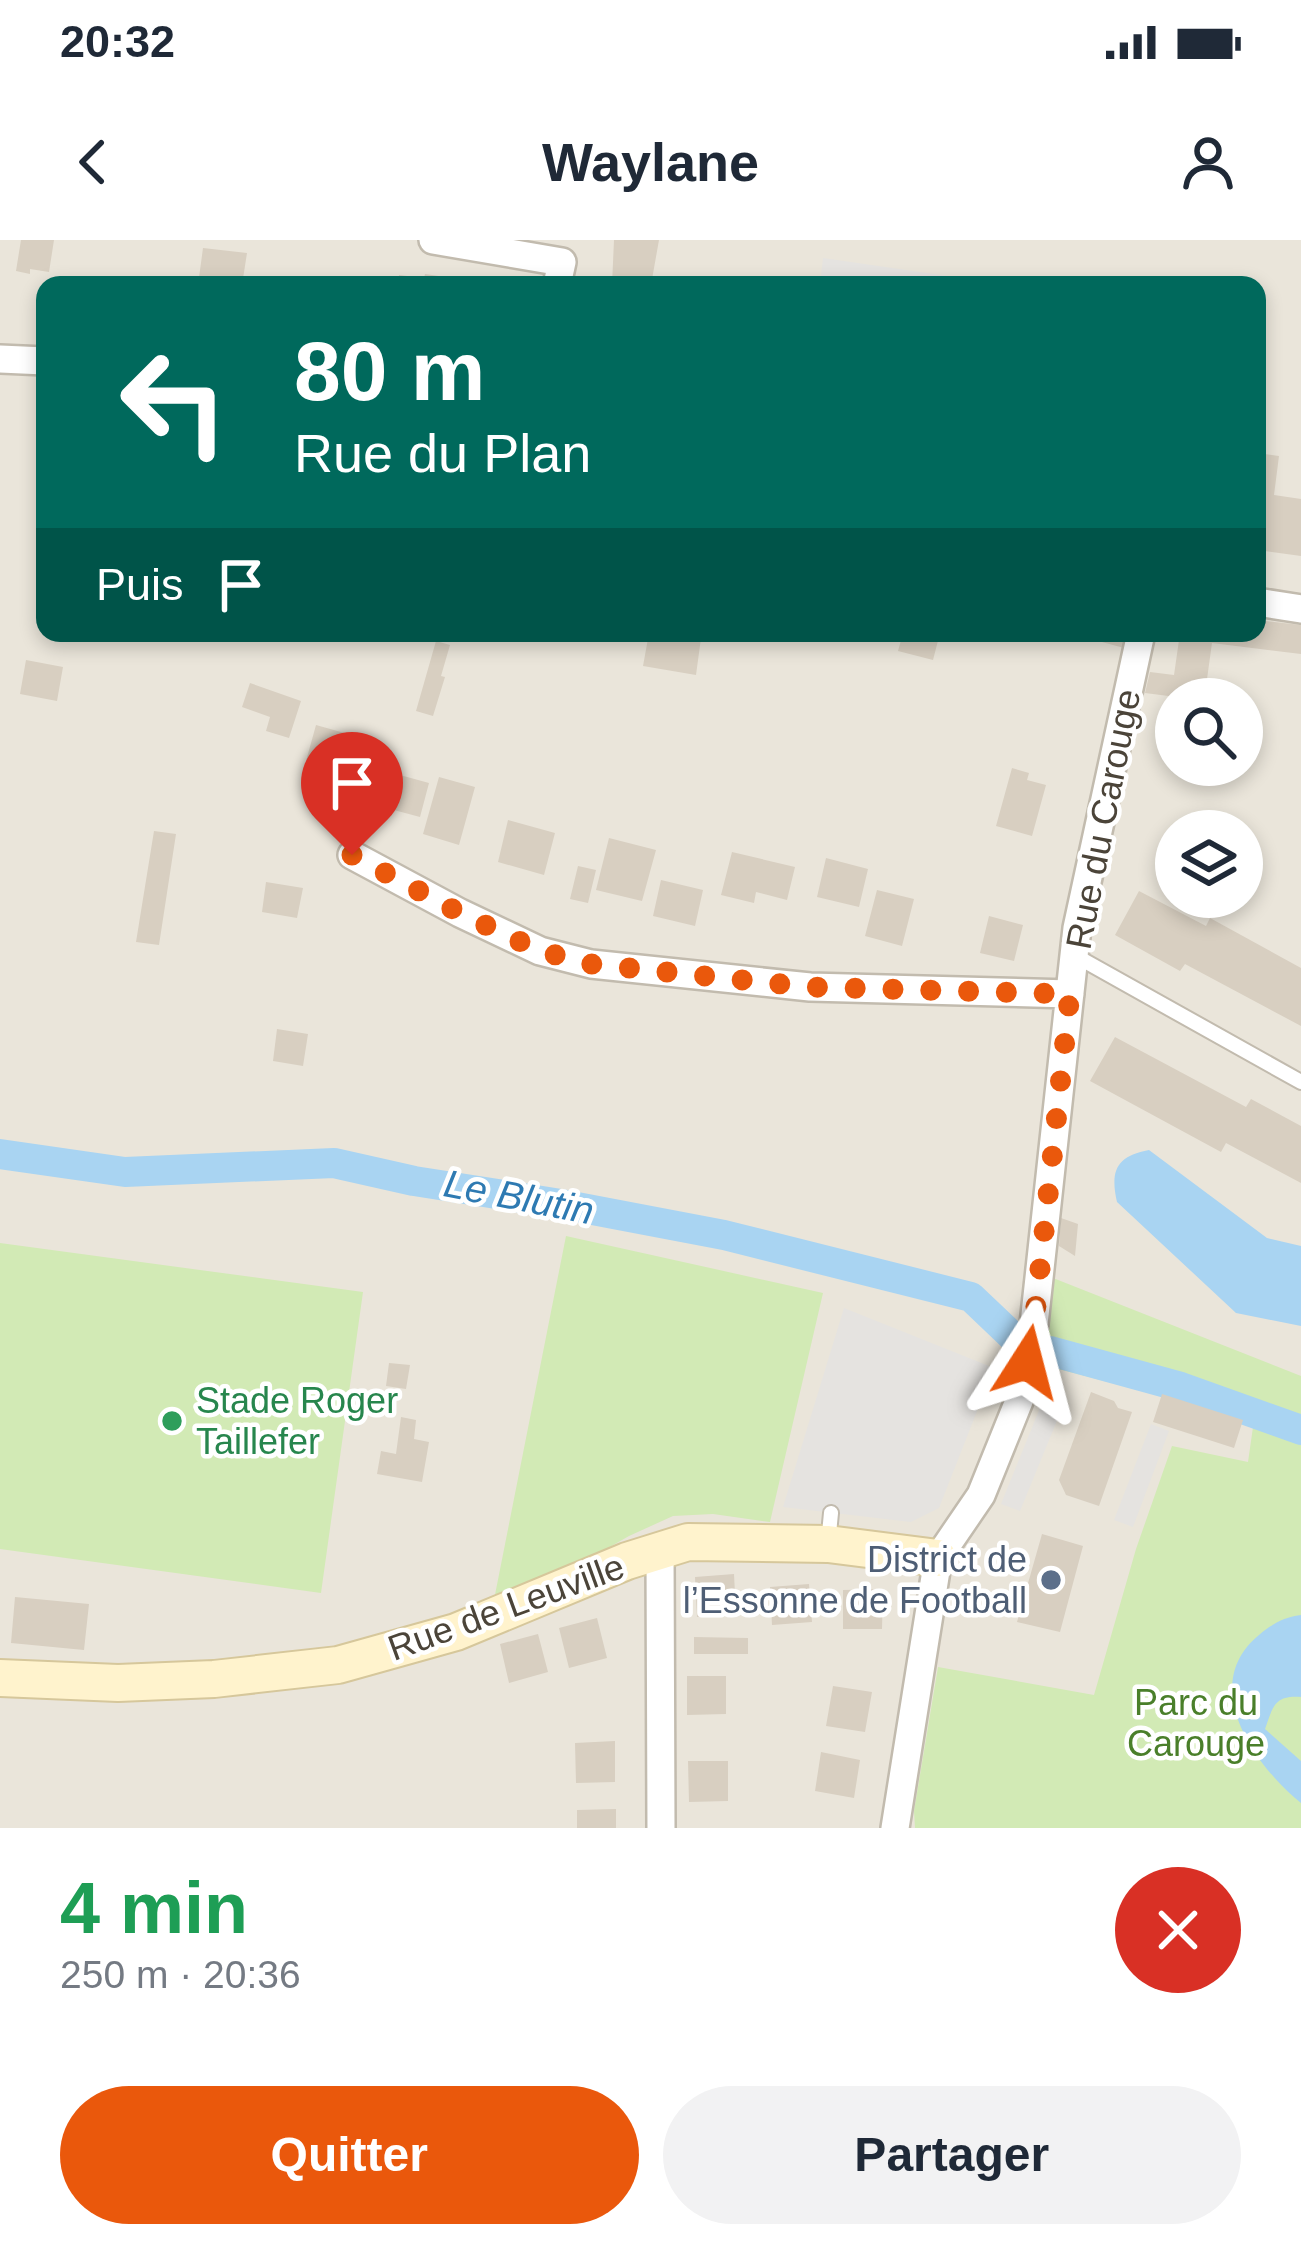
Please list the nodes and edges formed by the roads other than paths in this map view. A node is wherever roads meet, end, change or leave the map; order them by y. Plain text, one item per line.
1 (433, 240) edge
2 (566, 262) edge
3 (0, 359) edge
4 (36, 361) edge
5 (1266, 603) edge
6 (1301, 609) edge
7 (1139, 642) edge
8 (352, 855) dead end
9 (1074, 956) junction
10 (1070, 994) junction
11 (1301, 1082) edge
12 (660, 1551) junction
13 (938, 1558) junction
14 (0, 1678) edge
15 (661, 1828) edge
16 (895, 1828) edge

1 - 2 street
3 - 4 street
5 - 6 street
7 - 9 street, Rue du Carouge
8 - 10 street
9 - 10 street, Rue du Carouge
9 - 11 lane
10 - 13 street, Rue du Carouge
12 - 13 street, Rue de Leuville
12 - 14 street, Rue de Leuville
12 - 15 street
13 - 16 street

